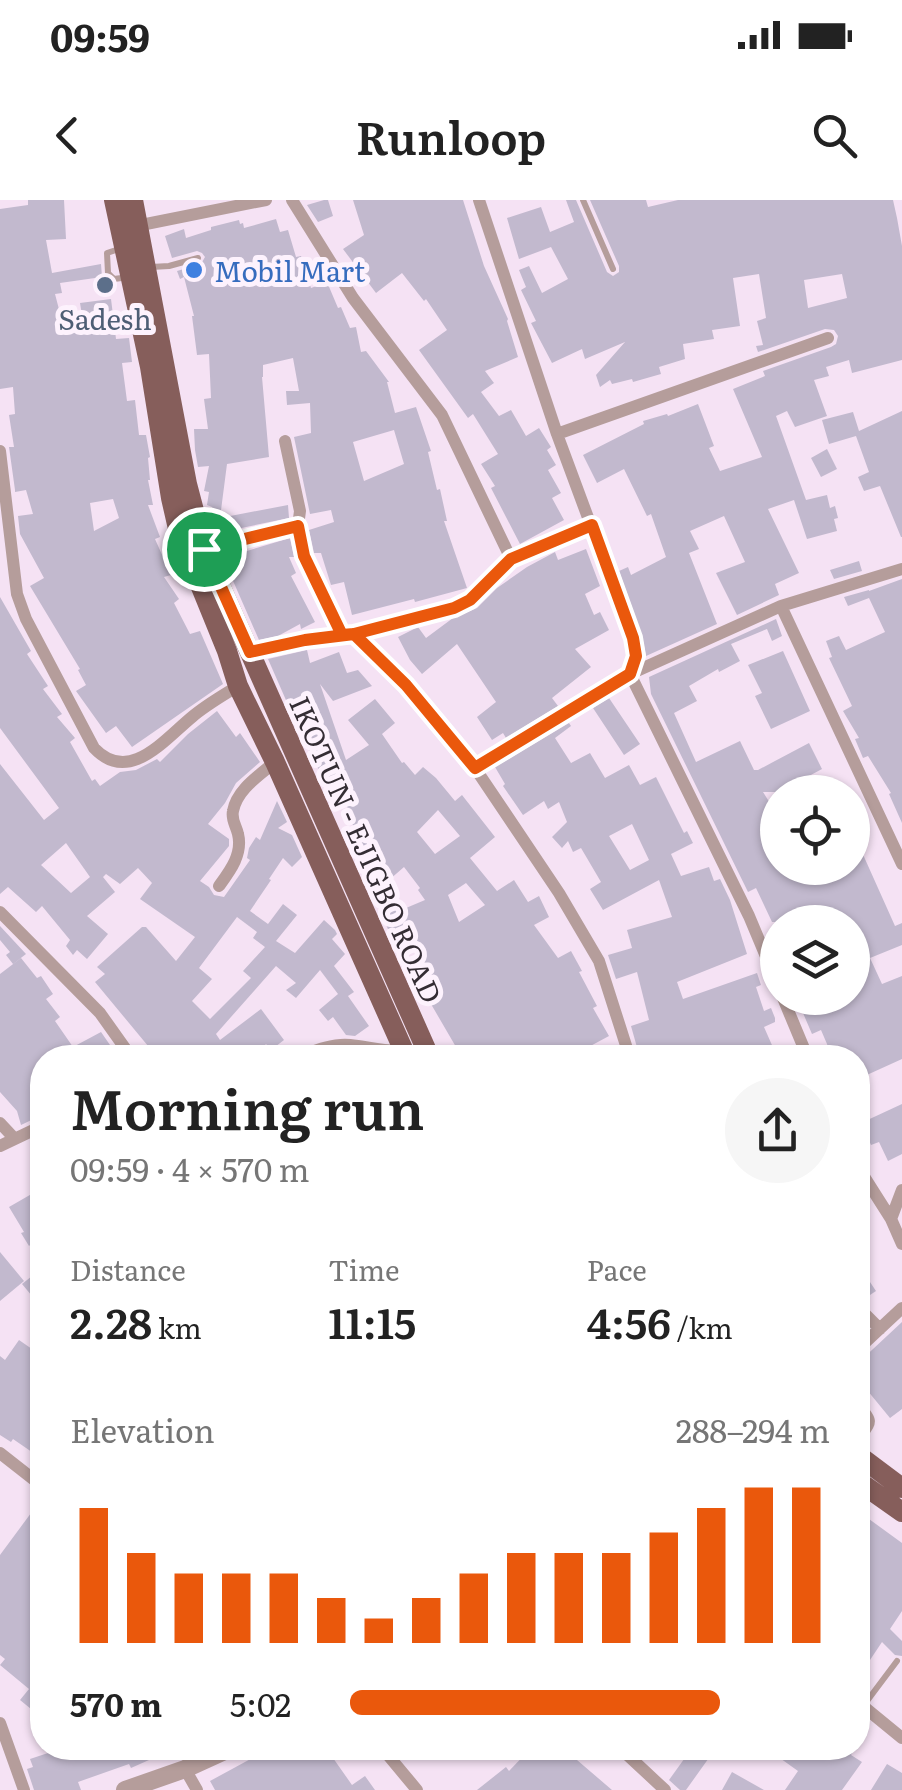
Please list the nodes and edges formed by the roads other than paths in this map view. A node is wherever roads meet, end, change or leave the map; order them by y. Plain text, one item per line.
1 (114, 200) edge
2 (133, 200) edge
3 (266, 200) edge
4 (292, 200) edge
5 (479, 200) edge
6 (583, 200) edge
7 (128, 234) junction
8 (198, 258) dead end
9 (613, 269) dead end
10 (138, 272) junction
11 (828, 338) dead end
12 (557, 434) junction
13 (284, 441) dead end
14 (0, 451) edge
15 (592, 525) junction
16 (298, 526) junction
17 (204, 549) junction
18 (511, 559) junction
19 (902, 569) edge
20 (781, 606) junction
21 (348, 634) junction
22 (250, 652) junction
23 (630, 674) junction
24 (238, 686) junction
25 (275, 762) junction
26 (475, 768) junction
27 (902, 864) edge
28 (219, 886) dead end
29 (0, 912) edge
30 (760, 943) edge
31 (790, 1015) edge
32 (123, 1045) edge
33 (401, 1045) edge
34 (425, 1045) edge
35 (626, 1045) edge
36 (803, 1045) edge
37 (0, 1123) edge
38 (30, 1131) edge
39 (14, 1138) junction
40 (0, 1146) edge
41 (902, 1190) edge
42 (870, 1195) edge
43 (892, 1219) junction
44 (902, 1244) edge
45 (902, 1308) edge
46 (870, 1319) edge
47 (880, 1329) junction
48 (870, 1338) edge
49 (0, 1453) edge
50 (870, 1464) edge
51 (30, 1477) edge
52 (902, 1488) edge
53 (870, 1489) edge
54 (902, 1512) edge
55 (897, 1661) dead end
56 (870, 1692) edge
57 (870, 1712) edge
58 (0, 1723) edge
59 (902, 1738) edge
60 (205, 1760) edge
61 (392, 1760) edge
62 (633, 1760) edge
63 (185, 1769) junction
64 (24, 1790) edge
65 (125, 1790) edge
66 (196, 1790) edge
67 (417, 1790) edge
68 (665, 1790) edge

1 - 7 main road, IKOTUN - EJIGBO ROAD
2 - 7 main road, IKOTUN - EJIGBO ROAD
3 - 7 street
4 - 18 street
5 - 12 street
6 - 9 lane
7 - 10 main road, IKOTUN - EJIGBO ROAD
7 - 10 lane
8 - 10 lane
10 - 17 main road, IKOTUN - EJIGBO ROAD
10 - 24 main road, IKOTUN - EJIGBO ROAD
11 - 12 street
12 - 15 street
13 - 16 street
14 - 24 street
15 - 18 street
15 - 23 street
16 - 17 street
16 - 21 street
17 - 22 main road, IKOTUN - EJIGBO ROAD
18 - 21 street
19 - 20 street
20 - 23 street
20 - 27 street
21 - 22 street
21 - 26 street
22 - 34 main road, IKOTUN - EJIGBO ROAD
23 - 26 street
23 - 30 street
24 - 25 main road, IKOTUN - EJIGBO ROAD
25 - 28 street
25 - 33 main road, IKOTUN - EJIGBO ROAD
26 - 35 street
29 - 32 street
31 - 36 street
37 - 39 street
38 - 39 street
39 - 40 street
41 - 43 street
42 - 43 street
43 - 44 street
45 - 47 street
46 - 47 street
47 - 48 street
49 - 51 street
50 - 52 main road
53 - 54 main road
55 - 56 lane
57 - 59 street
58 - 64 street
60 - 63 street
61 - 67 street
62 - 68 street
63 - 65 street
63 - 66 street

